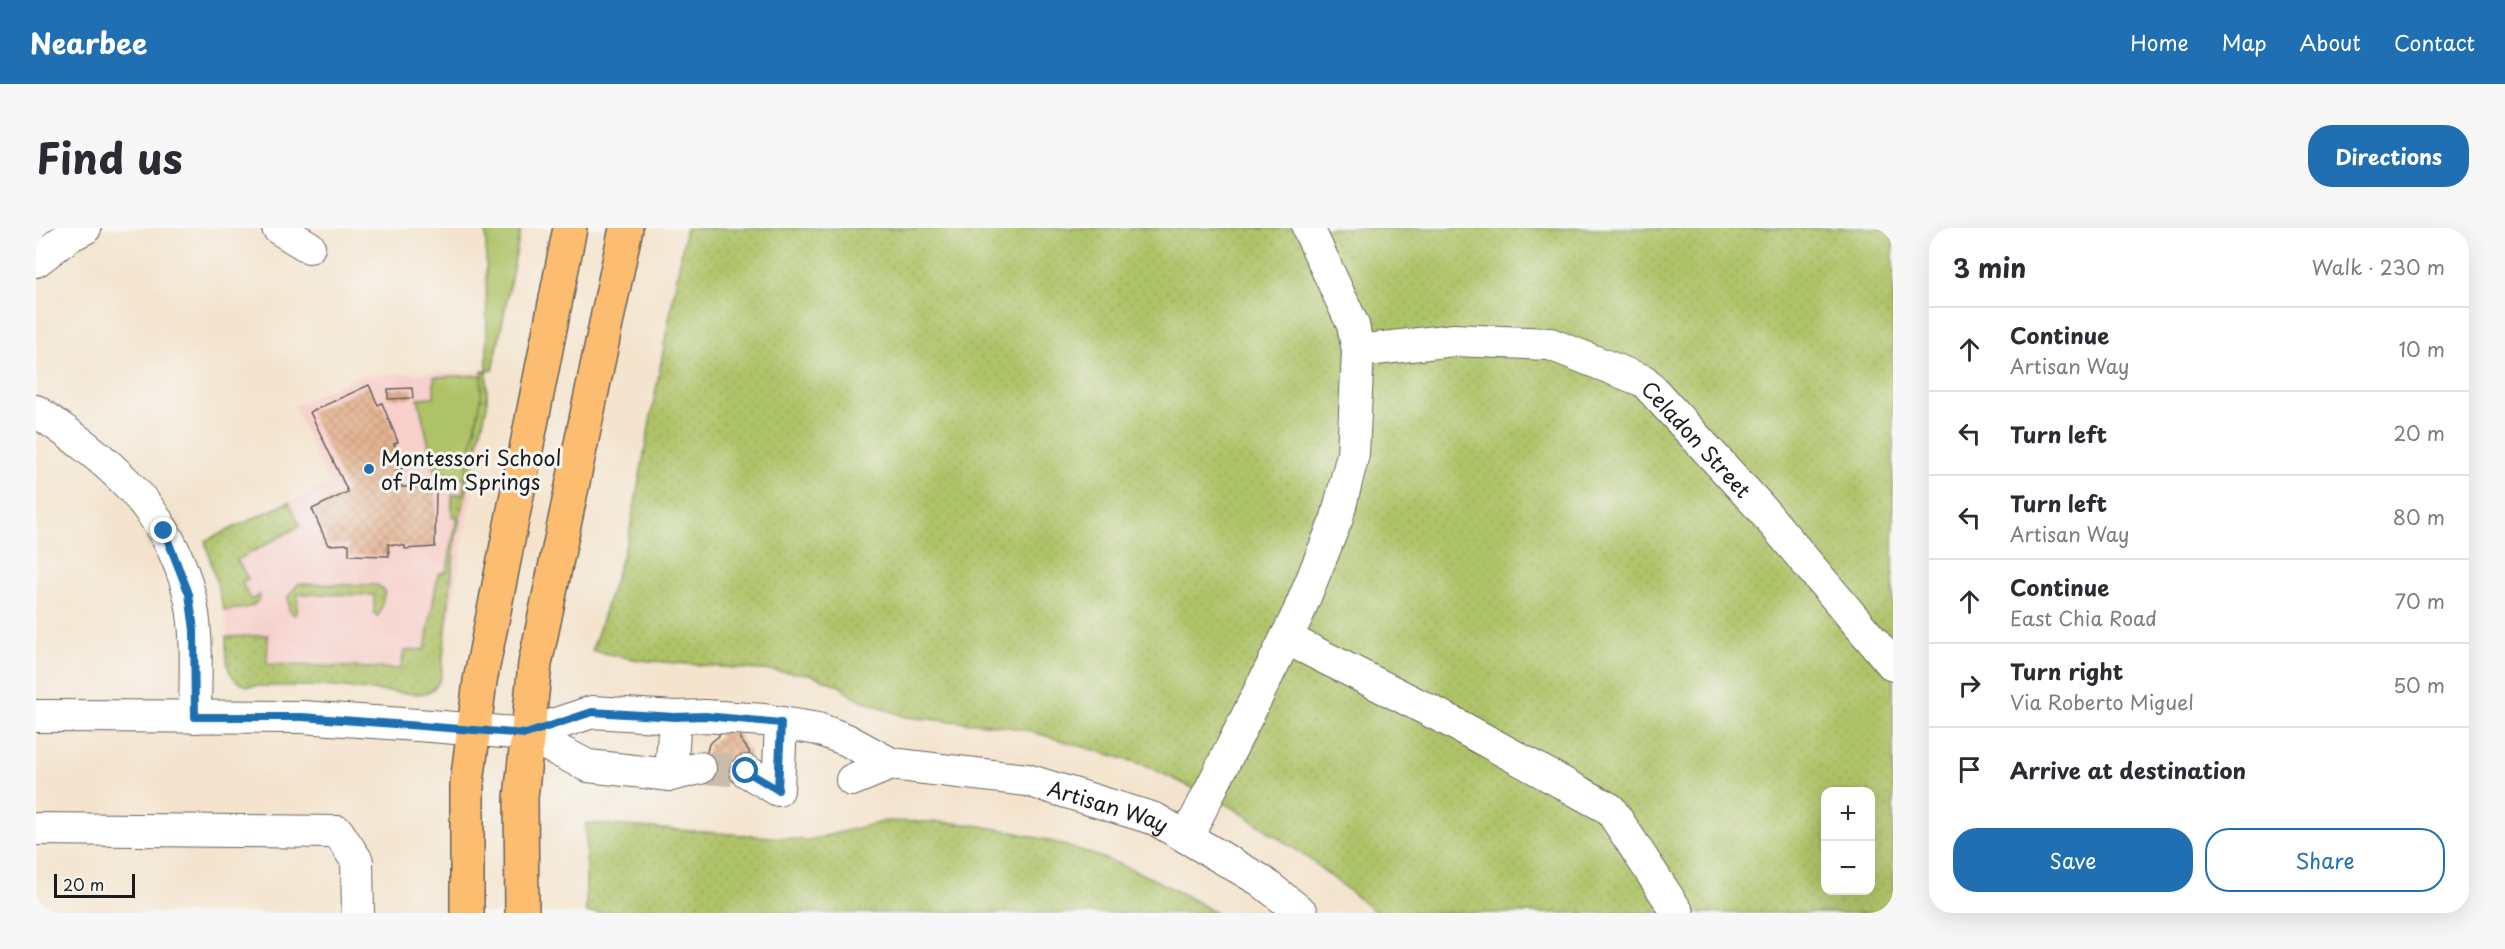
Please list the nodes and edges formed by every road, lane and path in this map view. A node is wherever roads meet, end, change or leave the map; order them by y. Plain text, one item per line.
1 (85, 228) edge
2 (278, 228) edge
3 (570, 228) edge
4 (626, 228) edge
5 (1308, 228) edge
6 (309, 247) dead end
7 (36, 261) edge
8 (1359, 351) junction
9 (36, 411) edge
10 (1286, 638) junction
11 (1893, 665) edge
12 (36, 716) edge
13 (195, 717) junction
14 (675, 717) junction
15 (781, 723) junction
16 (473, 730) junction
17 (526, 734) junction
18 (891, 764) junction
19 (746, 771) tunnel mouth
20 (852, 780) dead end
21 (36, 829) edge
22 (1187, 837) junction
23 (358, 913) edge
24 (466, 913) edge
25 (522, 913) edge
26 (1302, 913) edge
27 (1678, 913) edge

1 - 7 street
2 - 6 street
3 - 16 main road
4 - 17 main road
5 - 8 street
8 - 10 street
8 - 11 street, Celadon Street
9 - 13 street
10 - 22 street
10 - 27 street
12 - 13 street, Artisan Way
13 - 16 street, Artisan Way
14 - 15 street, Artisan Way
14 - 17 street, Artisan Way
14 - 17 street, Artisan Way
15 - 18 street, Artisan Way
15 - 19 street
16 - 17 street, Artisan Way
16 - 24 main road
17 - 25 main road
18 - 20 street, Artisan Way
18 - 22 street, Artisan Way
21 - 23 street
22 - 26 street, Artisan Way

